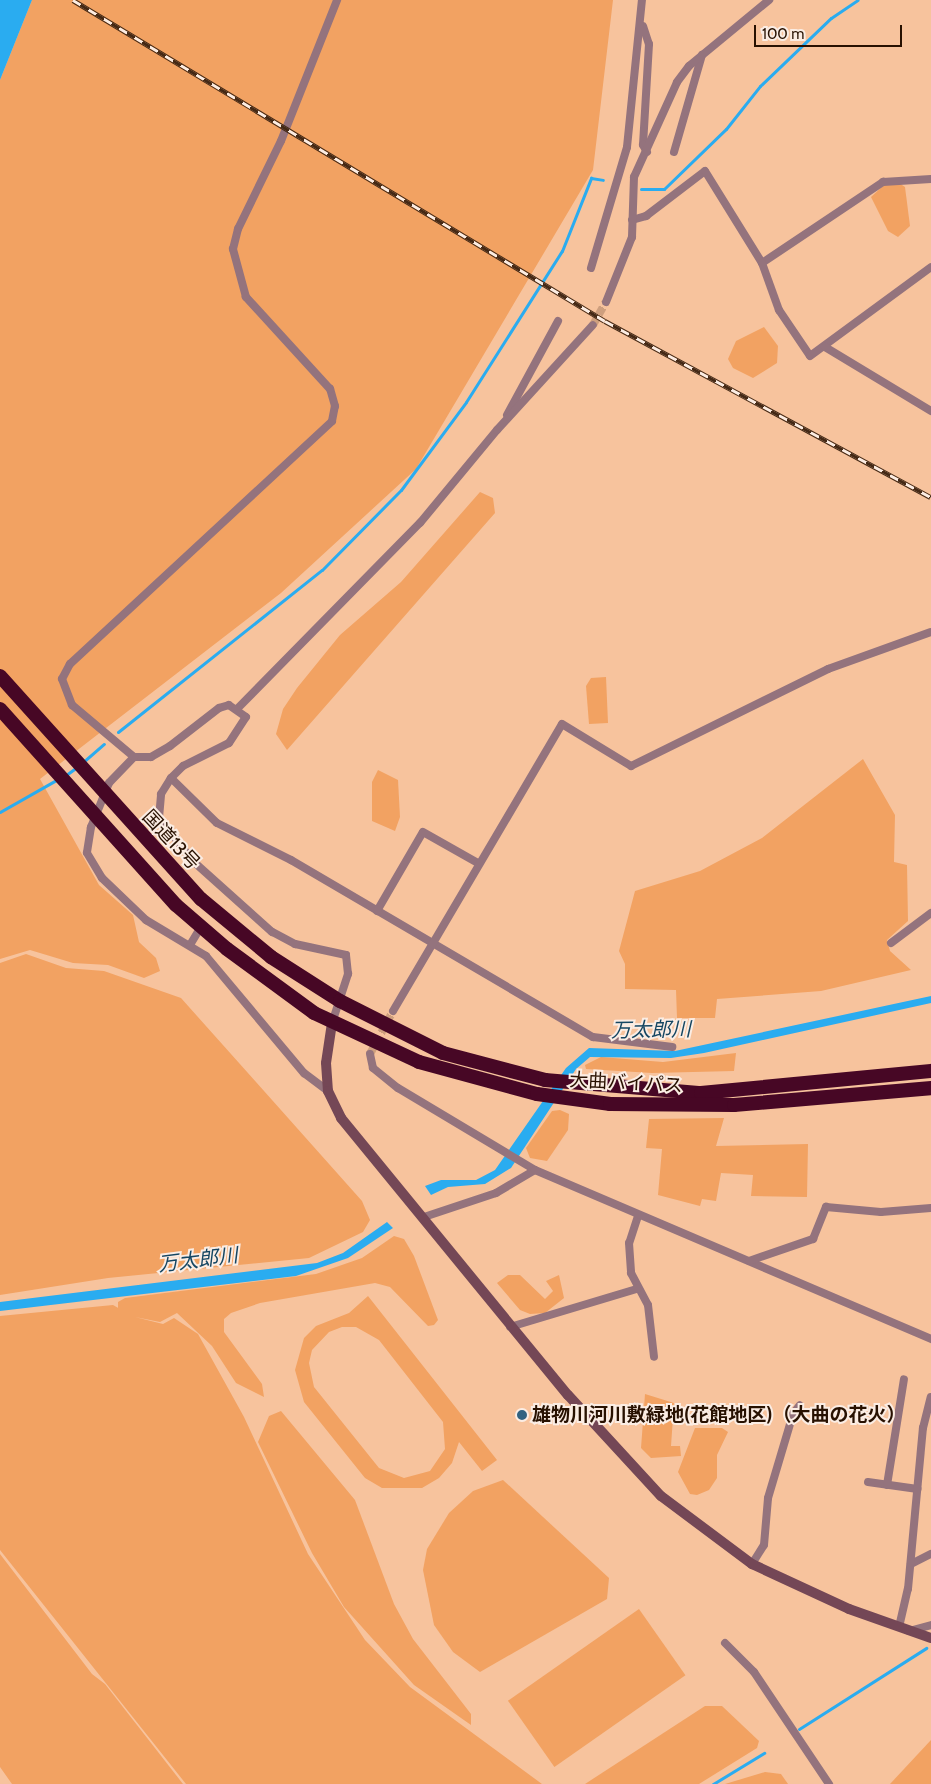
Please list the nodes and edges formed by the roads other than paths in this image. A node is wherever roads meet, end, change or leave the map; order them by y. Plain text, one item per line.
1 (337, 0) edge
2 (642, 0) edge
3 (769, 0) edge
4 (642, 24) junction
5 (702, 54) junction
6 (647, 152) junction
7 (674, 152) dead end
8 (931, 179) edge
9 (632, 220) junction
10 (762, 263) junction
11 (931, 266) edge
12 (592, 268) dead end
13 (606, 302) tunnel mouth
14 (558, 320) dead end
15 (593, 325) tunnel mouth
16 (825, 347) junction
17 (931, 411) edge
18 (505, 420) junction
19 (931, 632) edge
20 (0, 676) edge
21 (238, 708) junction
22 (0, 709) edge
23 (134, 757) junction
24 (171, 778) junction
25 (478, 863) junction
26 (377, 911) junction
27 (931, 913) edge
28 (201, 927) junction
29 (431, 943) junction
30 (891, 943) dead end
31 (190, 945) junction
32 (340, 1001) junction
33 (393, 1011) tunnel mouth
34 (332, 1023) junction
35 (672, 1047) dead end
36 (370, 1054) dead end
37 (931, 1071) edge
38 (931, 1088) edge
39 (328, 1091) junction
40 (535, 1170) junction
41 (931, 1208) edge
42 (638, 1216) junction
43 (424, 1217) junction
44 (749, 1261) junction
45 (637, 1289) junction
46 (510, 1327) junction
47 (931, 1339) edge
48 (654, 1357) dead end
49 (904, 1379) dead end
50 (931, 1397) edge
51 (800, 1405) dead end
52 (868, 1482) dead end
53 (887, 1485) junction
54 (918, 1489) junction
55 (931, 1554) edge
56 (752, 1564) junction
57 (911, 1564) junction
58 (931, 1625) edge
59 (904, 1629) junction
60 (931, 1638) edge
61 (725, 1643) dead end
62 (829, 1784) edge

1 - 23 street
2 - 4 street
3 - 5 street
4 - 6 street
4 - 12 street
5 - 6 street
5 - 7 street
6 - 9 street
8 - 10 street
9 - 10 street
9 - 13 street
10 - 16 street
11 - 16 street
14 - 18 street
15 - 18 street
16 - 17 street
18 - 21 street
19 - 25 street
20 - 32 highway, 国道13号
21 - 23 street
21 - 24 street
22 - 28 highway
23 - 31 street
24 - 26 street
24 - 32 street
25 - 26 street
25 - 29 street
26 - 29 street
27 - 30 street
28 - 31 street
28 - 34 highway
29 - 33 street
29 - 35 street
31 - 39 street
32 - 34 street
32 - 37 highway, 大曲バイパス
34 - 38 highway, 大曲バイパス
34 - 39 street
36 - 40 street
39 - 43 street
40 - 42 street
40 - 43 street
41 - 44 street
42 - 44 street
42 - 45 street
43 - 46 street
44 - 47 street
45 - 46 street
45 - 48 street
46 - 56 street
49 - 53 street
50 - 54 street
51 - 56 street
52 - 53 street
53 - 54 street
54 - 57 street
55 - 57 street
56 - 59 street
57 - 59 street
58 - 59 street
59 - 60 street
61 - 62 street

